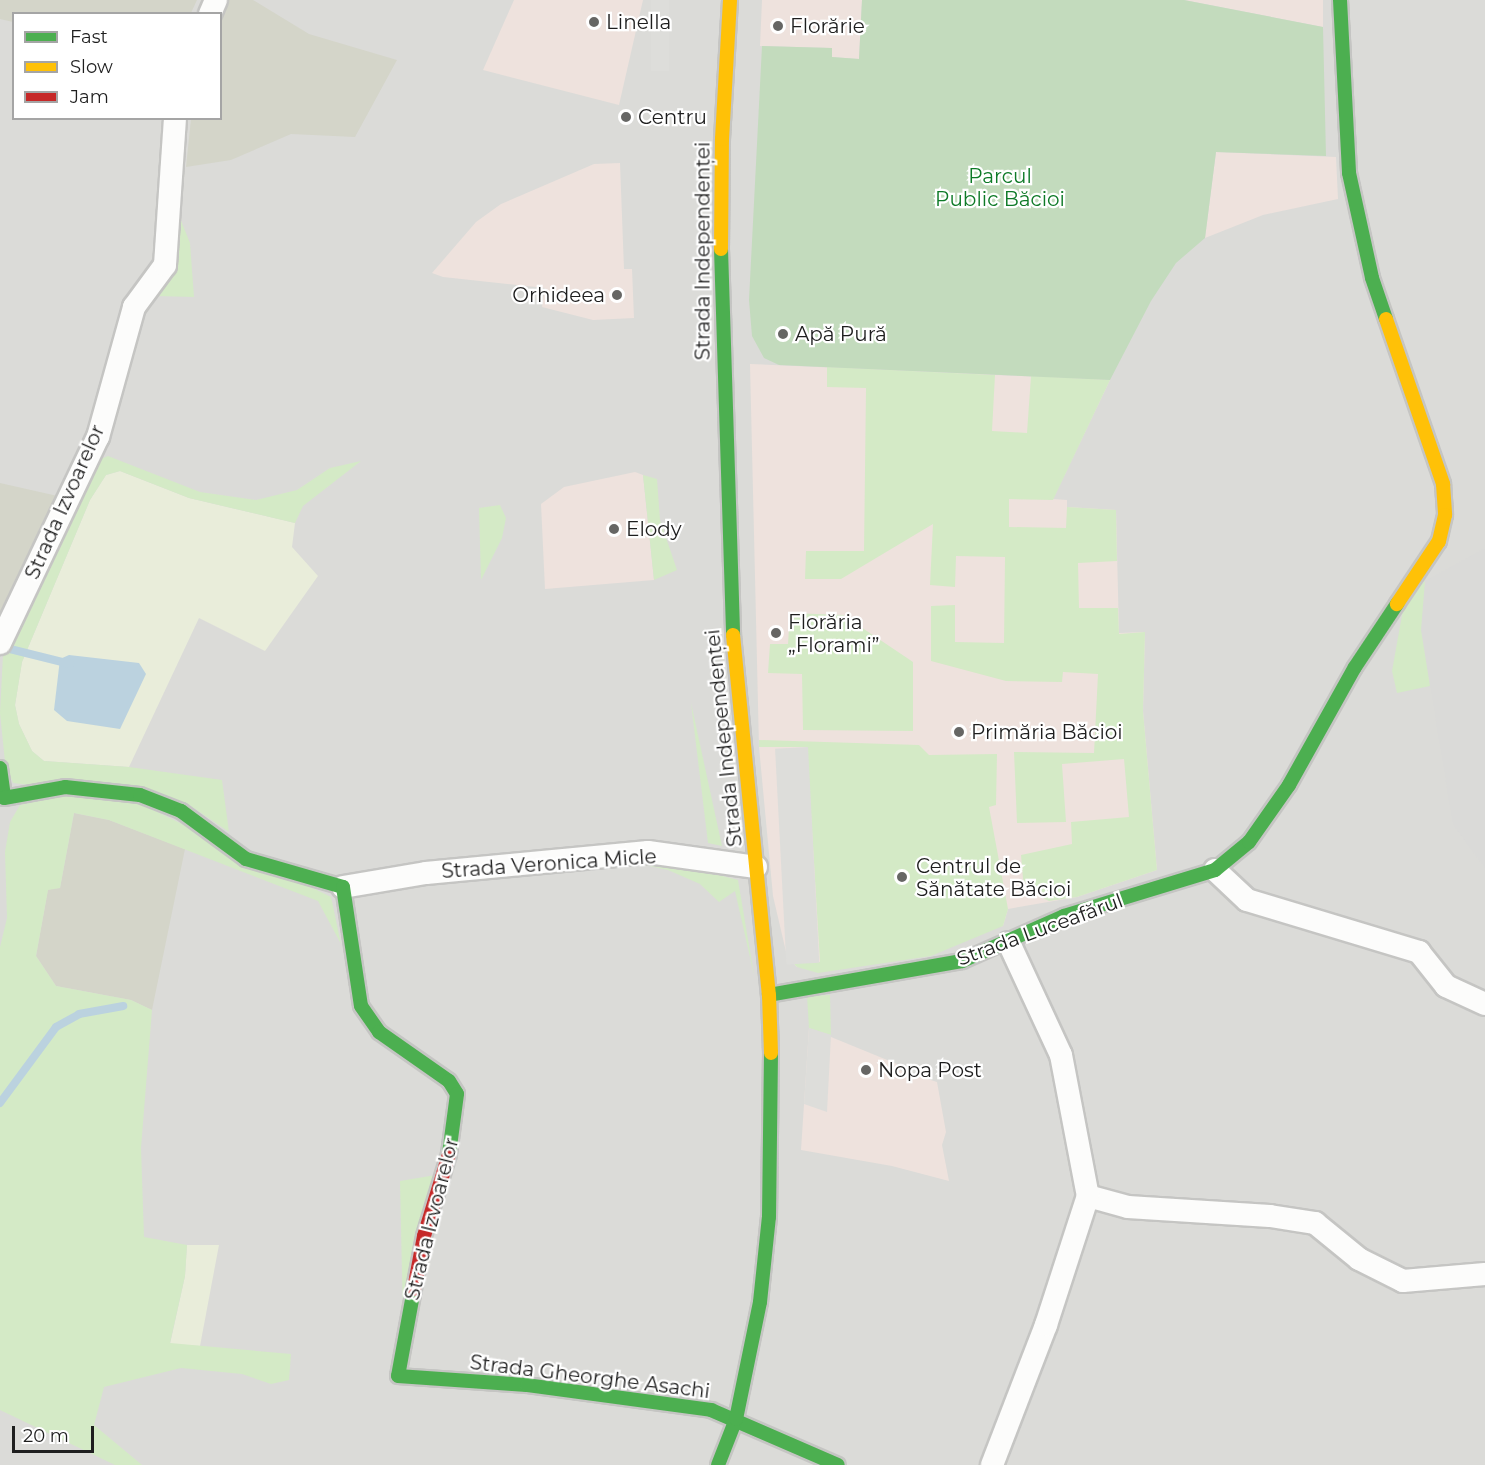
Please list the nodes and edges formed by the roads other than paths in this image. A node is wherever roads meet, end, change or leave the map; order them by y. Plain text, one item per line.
1 (730, 0) edge
2 (1340, 0) edge
3 (175, 120) edge
4 (0, 643) edge
5 (0, 768) edge
6 (756, 867) junction
7 (1215, 870) junction
8 (343, 887) junction
9 (1009, 943) junction
10 (769, 995) junction
11 (1485, 1004) edge
12 (1088, 1196) junction
13 (1485, 1274) edge
14 (398, 1376) joint
15 (736, 1419) junction
16 (718, 1465) edge
17 (838, 1465) edge
18 (992, 1465) edge

1 - 6 street, Strada Independenței
2 - 7 street
3 - 4 street, Strada Izvoarelor
5 - 8 street
6 - 8 street, Strada Veronica Micle
6 - 10 street, Strada Independenței
7 - 9 street, Strada Luceafărul
7 - 11 street
8 - 14 street, Strada Izvoarelor
9 - 10 street, Strada Luceafărul
9 - 12 street
10 - 15 street, Strada Independenței
12 - 13 street
12 - 18 street
14 - 15 street, Strada Gheorghe Asachi
15 - 16 street, Strada Independenței
15 - 17 street, Strada Gheorghe Asachi

